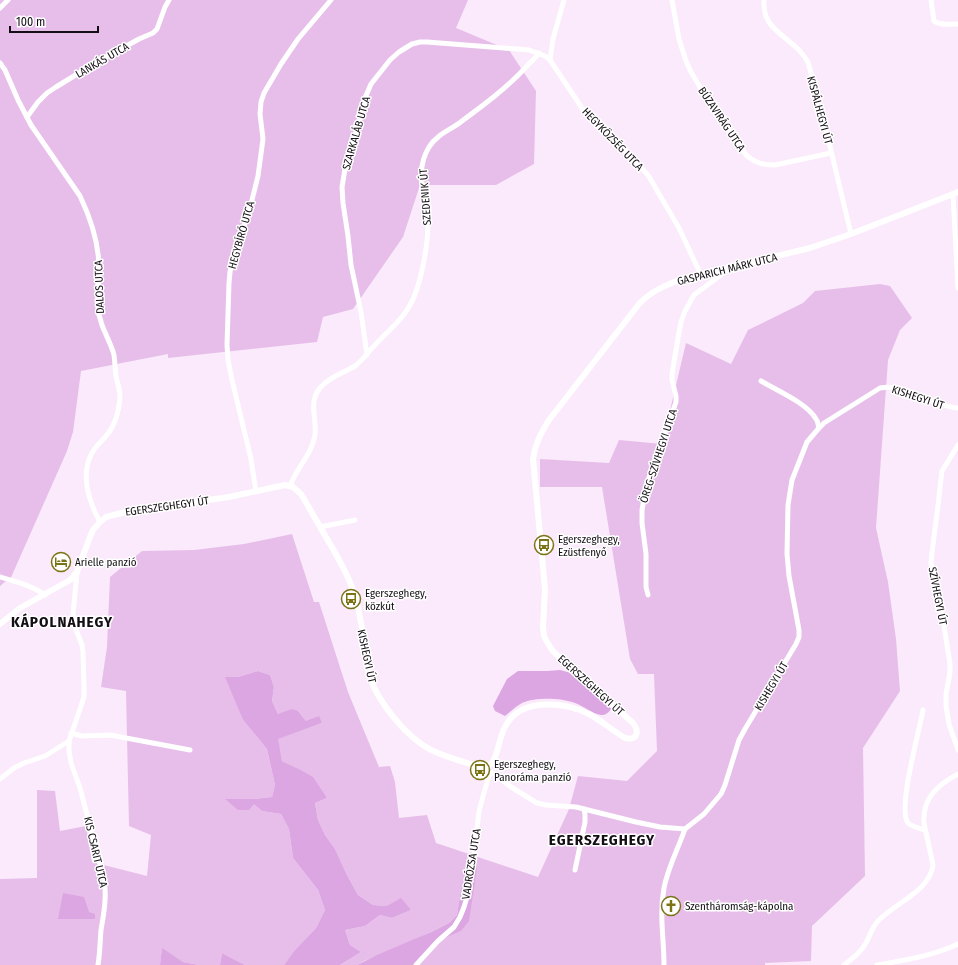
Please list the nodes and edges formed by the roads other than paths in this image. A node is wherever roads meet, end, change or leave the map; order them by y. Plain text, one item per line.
1 (8, 0) edge
2 (169, 0) edge
3 (331, 0) edge
4 (564, 0) edge
5 (672, 0) edge
6 (764, 0) edge
7 (931, 0) edge
8 (0, 8) edge
9 (958, 24) edge
10 (540, 53) junction
11 (550, 60) junction
12 (0, 62) edge
13 (27, 116) junction
14 (831, 153) junction
15 (955, 193) edge
16 (851, 234) junction
17 (730, 268) junction
18 (701, 275) junction
19 (958, 288) edge
20 (367, 355) junction
21 (761, 382) dead end
22 (958, 408) edge
23 (819, 428) junction
24 (537, 441) joint
25 (958, 445) edge
26 (290, 486) junction
27 (256, 492) junction
28 (355, 520) dead end
29 (100, 522) junction
30 (320, 527) junction
31 (77, 572) junction
32 (0, 577) edge
33 (45, 595) junction
34 (648, 595) dead end
35 (1, 621) edge
36 (923, 710) dead end
37 (71, 733) junction
38 (69, 741) junction
39 (190, 750) dead end
40 (958, 750) edge
41 (488, 766) junction
42 (492, 772) junction
43 (958, 774) edge
44 (0, 778) edge
45 (584, 809) junction
46 (685, 829) junction
47 (925, 830) junction
48 (575, 870) dead end
49 (958, 944) edge
50 (98, 965) edge
51 (416, 965) edge
52 (664, 965) edge
53 (844, 965) edge
54 (877, 965) edge

1 - 8 street
2 - 13 street, LANKÁS UTCA
3 - 27 street, HEGYBÍRÓ UTCA
4 - 11 street
5 - 14 street, BÚZAVIRÁG UTCA
6 - 14 street, KISPÁLHEGYI ÚT
7 - 9 street
10 - 11 street, SZARKALÁB UTCA
10 - 20 street, SZEDENIK ÚT
10 - 20 street, SZARKALÁB UTCA
11 - 18 street, HEGYKÖZSÉG UTCA
12 - 13 street, DALOS UTCA
13 - 29 street, DALOS UTCA
14 - 16 street, KISPÁLHEGYI ÚT
15 - 16 street, GASPARICH MÁRK UTCA
15 - 19 street
16 - 17 street, GASPARICH MÁRK UTCA
17 - 18 street, GASPARICH MÁRK UTCA
17 - 34 street, ÖREG-SZÍVHEGYI UTCA
18 - 24 street, GASPARICH MÁRK UTCA
20 - 26 street, SZEDENIK ÚT
21 - 23 street
22 - 23 street, KISHEGYI ÚT
23 - 46 street, KISHEGYI ÚT
24 - 41 street, EGERSZEGHEGYI ÚT
25 - 40 street, SZÍVHEGYI ÚT
26 - 27 street, EGERSZEGHEGYI ÚT
26 - 30 street, KISHEGYI ÚT
27 - 29 street, EGERSZEGHEGYI ÚT
28 - 30 street
29 - 31 street
30 - 41 street, KISHEGYI ÚT
31 - 33 street
31 - 37 street
32 - 33 street
33 - 35 street
36 - 47 street
37 - 38 street
37 - 39 street
38 - 44 street
38 - 50 street, KIS CSARIT UTCA
41 - 42 street
42 - 45 street
42 - 51 street, VADRÓZSA UTCA
43 - 47 street
45 - 46 street
45 - 48 street
46 - 52 street
47 - 53 street
49 - 54 street

